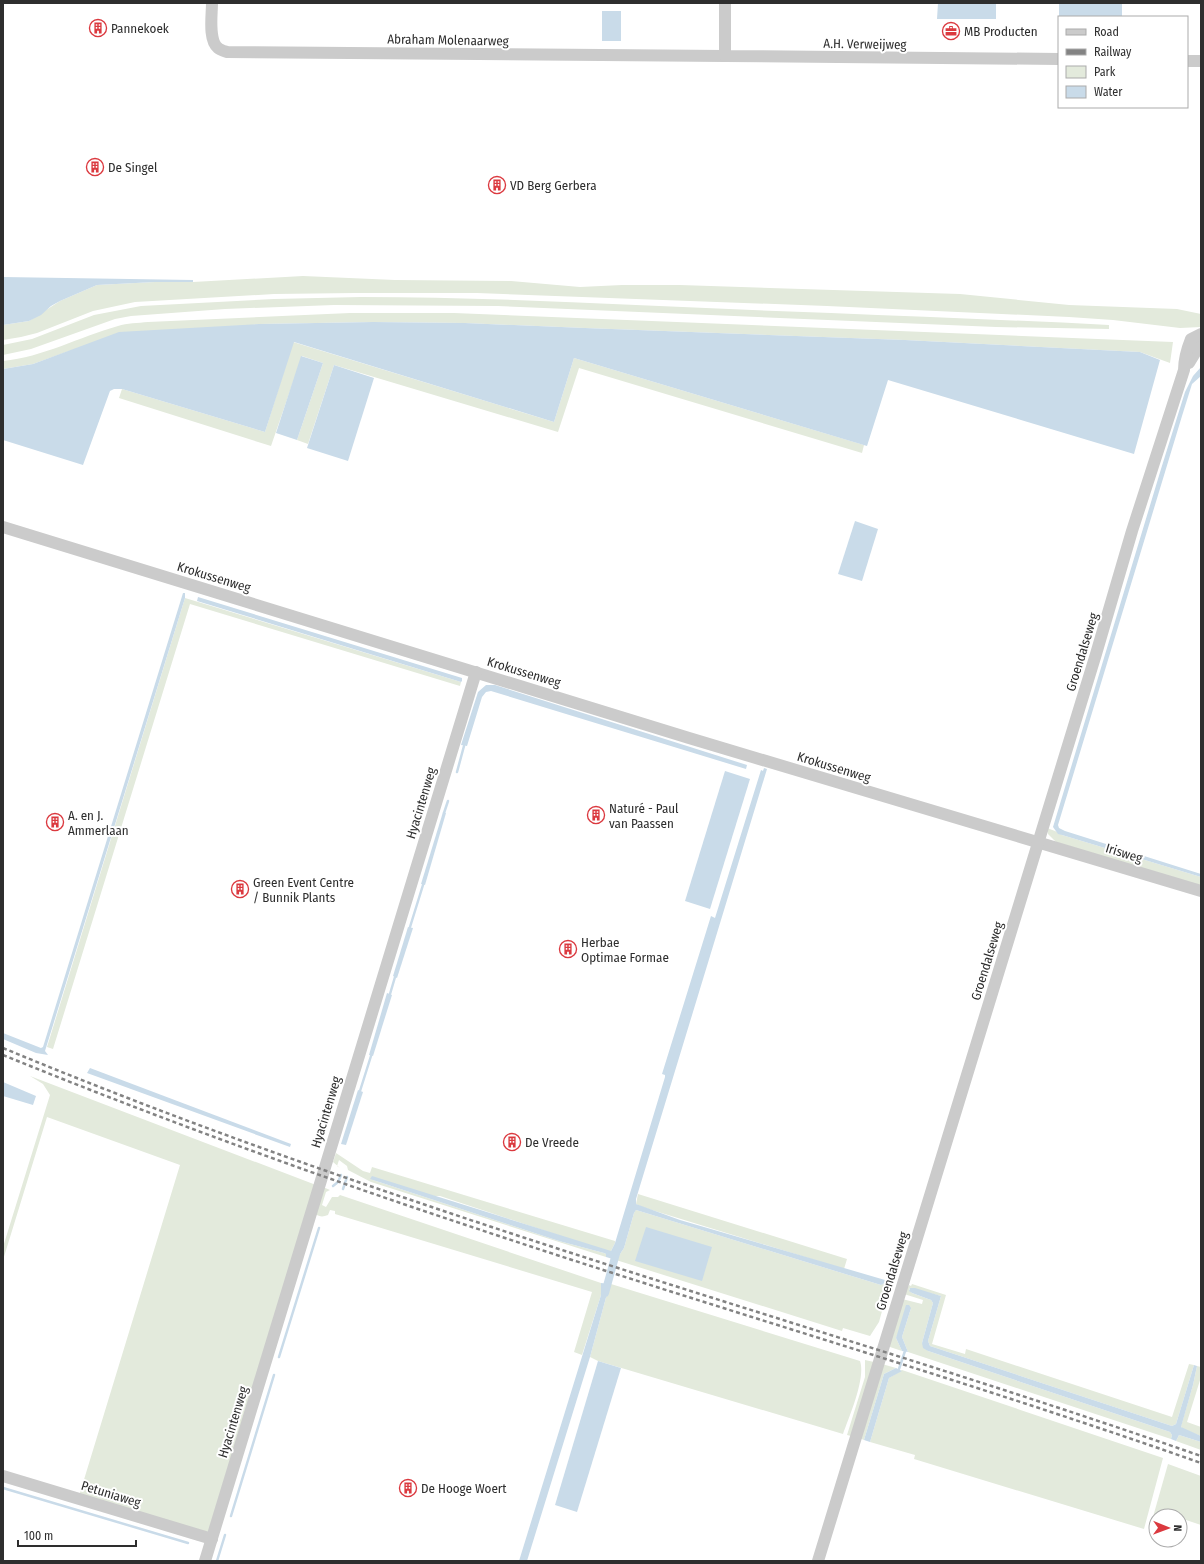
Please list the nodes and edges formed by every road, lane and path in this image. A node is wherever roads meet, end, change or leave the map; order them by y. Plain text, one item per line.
1 (212, 3) edge
2 (725, 3) edge
3 (725, 56) junction
4 (1058, 59) edge
5 (1188, 61) edge
6 (1201, 61) edge
7 (1199, 339) edge
8 (3, 527) edge
9 (476, 672) junction
10 (1038, 841) junction
11 (1201, 891) edge
12 (3, 1476) edge
13 (212, 1539) junction
14 (205, 1561) edge
15 (818, 1561) edge

1 - 3 street, Abraham Molenaarweg
2 - 3 street
3 - 4 street, A.H. Verweijweg
5 - 6 street
7 - 10 street, Groendalseweg
8 - 9 street, Krokussenweg
9 - 10 street, Krokussenweg
9 - 13 street, Hyacintenweg
10 - 11 street, Irisweg
10 - 15 street, Groendalseweg
12 - 13 street, Petuniaweg
13 - 14 street, Hyacintenweg

